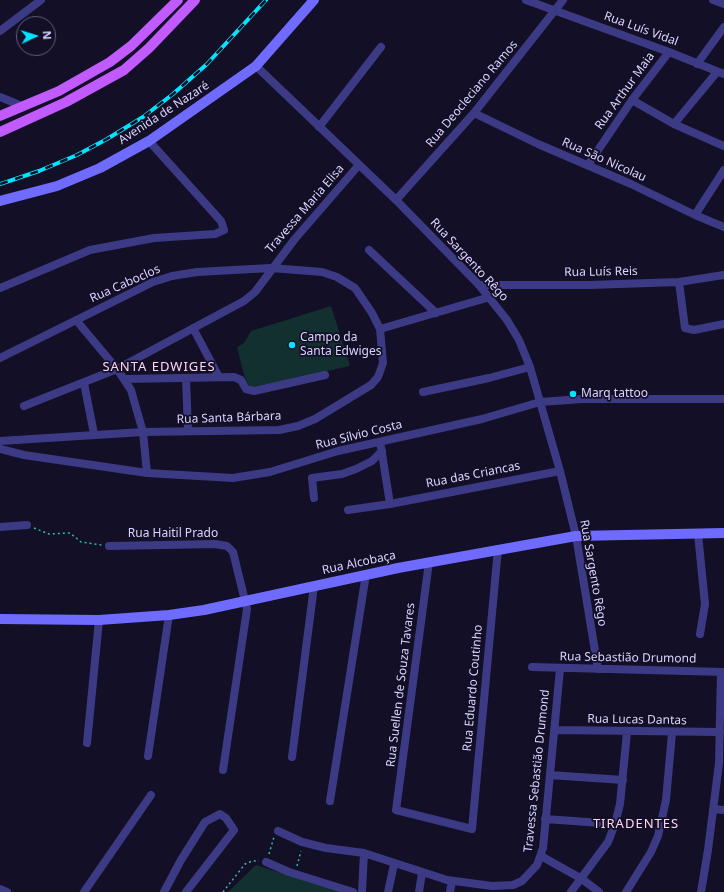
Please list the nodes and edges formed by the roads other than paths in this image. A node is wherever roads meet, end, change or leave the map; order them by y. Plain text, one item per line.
1 (41, 0) edge
2 (178, 0) edge
3 (194, 0) edge
4 (314, 0) edge
5 (526, 0) edge
6 (563, 0) edge
7 (713, 0) edge
8 (724, 4) edge
9 (555, 10) junction
10 (724, 27) edge
11 (0, 31) edge
12 (381, 47) dead end
13 (669, 52) junction
14 (697, 64) junction
15 (256, 66) junction
16 (720, 73) edge
17 (0, 97) edge
18 (632, 100) junction
19 (19, 108) junction
20 (474, 113) junction
21 (0, 116) edge
22 (25, 122) junction
23 (674, 124) junction
24 (319, 127) junction
25 (0, 132) edge
26 (149, 141) junction
27 (724, 146) edge
28 (588, 165) junction
29 (358, 166) junction
30 (724, 170) edge
31 (396, 200) junction
32 (0, 201) edge
33 (695, 215) junction
34 (724, 227) edge
35 (369, 250) dead end
36 (271, 268) junction
37 (724, 275) edge
38 (679, 282) junction
39 (479, 285) junction
40 (0, 288) edge
41 (490, 297) junction
42 (436, 313) junction
43 (76, 320) junction
44 (724, 324) edge
45 (193, 328) junction
46 (380, 329) junction
47 (0, 358) edge
48 (530, 367) junction
49 (118, 369) junction
50 (325, 375) dead end
51 (219, 377) junction
52 (186, 378) junction
53 (125, 379) junction
54 (84, 383) junction
55 (423, 392) dead end
56 (724, 399) edge
57 (540, 402) junction
58 (24, 406) dead end
59 (188, 431) junction
60 (143, 432) junction
61 (94, 434) junction
62 (0, 441) edge
63 (380, 442) junction
64 (0, 449) edge
65 (382, 451) junction
66 (560, 471) junction
67 (147, 473) junction
68 (314, 498) dead end
69 (390, 504) junction
70 (348, 510) dead end
71 (27, 525) road end
72 (0, 527) edge
73 (724, 533) edge
74 (698, 534) junction
75 (576, 536) junction
76 (109, 546) road end
77 (498, 549) junction
78 (429, 562) junction
79 (366, 574) junction
80 (314, 586) junction
81 (245, 600) junction
82 (169, 615) junction
83 (0, 620) edge
84 (99, 620) junction
85 (700, 634) dead end
86 (532, 667) dead end
87 (560, 668) junction
88 (598, 670) junction
89 (723, 672) edge
90 (722, 727) edge
91 (554, 730) junction
92 (627, 732) junction
93 (672, 733) junction
94 (87, 743) dead end
95 (148, 756) dead end
96 (292, 757) dead end
97 (721, 764) edge
98 (223, 770) dead end
99 (550, 775) junction
100 (623, 780) junction
101 (151, 795) dead end
102 (330, 801) dead end
103 (714, 809) junction
104 (396, 810) joint
105 (724, 810) edge
106 (546, 819) junction
107 (615, 824) junction
108 (278, 831) road end
109 (364, 853) junction
110 (541, 856) junction
111 (266, 862) road end
112 (394, 864) junction
113 (422, 873) junction
114 (582, 879) junction
115 (452, 881) junction
116 (0, 889) edge
117 (483, 889) edge
118 (7, 892) edge
119 (84, 892) edge
120 (164, 892) edge
121 (186, 892) edge
122 (353, 892) edge
123 (362, 892) edge
124 (388, 892) edge
125 (420, 892) edge
126 (450, 892) edge
127 (572, 892) edge
128 (599, 892) edge
129 (626, 892) edge
130 (701, 892) edge

1 - 11 street
2 - 19 main road
3 - 22 main road
4 - 15 main road, Avenida de Nazaré
5 - 9 street, Rua Luís Vidal
6 - 9 street, Rua Deocleciano Ramos
7 - 8 street
9 - 13 street, Rua Luís Vidal
9 - 20 street, Rua Deocleciano Ramos
10 - 14 street
12 - 24 street
13 - 14 street, Rua Luís Vidal
13 - 18 street, Rua Arthur Maia
14 - 16 street, Rua Luís Vidal
15 - 24 street, Rua Sargento Rêgo
15 - 26 main road, Avenida de Nazaré
16 - 23 street
17 - 19 street
18 - 23 street
18 - 28 street, Rua Arthur Maia
19 - 21 main road
19 - 22 main road
20 - 28 street, Rua São Nicolau
20 - 31 street, Rua Deocleciano Ramos
22 - 25 main road
23 - 27 street
24 - 29 street, Rua Sargento Rêgo
26 - 32 main road, Avenida de Nazaré
26 - 40 street
28 - 33 street, Rua São Nicolau
29 - 31 street, Rua Sargento Rêgo
29 - 36 street, Travessa Maria Elisa
30 - 33 street
31 - 39 street, Rua Sargento Rêgo
33 - 34 street, Rua São Nicolau
35 - 42 street
36 - 43 street, Rua Caboclos
36 - 45 street, Travessa Maria Elisa
36 - 46 street, Rua Santa Bárbara
37 - 38 street, Rua Luís Reis
38 - 39 street, Rua Luís Reis
38 - 44 street
39 - 41 street, Rua Sargento Rêgo
41 - 42 street
41 - 48 street, Rua Sargento Rêgo
42 - 46 street
43 - 47 street, Rua Caboclos
43 - 49 street
45 - 49 street, Travessa Maria Elisa
45 - 51 street
46 - 59 street, Rua Santa Bárbara
48 - 55 street
48 - 57 street, Rua Sargento Rêgo
49 - 53 street
49 - 54 street, Travessa Maria Elisa
50 - 51 street
51 - 52 street
52 - 53 street
52 - 59 street
53 - 60 street
54 - 58 street, Travessa Maria Elisa
54 - 61 street
56 - 57 street, Rua Sílvio Costa
57 - 63 street, Rua Sílvio Costa
57 - 66 street, Rua Sargento Rêgo
59 - 60 street, Rua Santa Bárbara
60 - 61 street, Rua Santa Bárbara
60 - 67 street
61 - 62 street, Rua Santa Bárbara
63 - 65 street
63 - 67 street, Rua Sílvio Costa
64 - 67 street, Rua Sílvio Costa
65 - 68 street
65 - 69 street
66 - 69 street, Rua das Criancas
66 - 75 street, Rua Sargento Rêgo
69 - 70 street, Rua das Criancas
71 - 72 street
73 - 74 main road, Rua Alcobaça
74 - 75 main road, Rua Alcobaça
74 - 85 street
75 - 77 main road, Rua Alcobaça
75 - 88 street, Rua Sargento Rêgo
76 - 81 street, Rua Haitil Prado
77 - 78 main road, Rua Alcobaça
77 - 104 street, Rua Eduardo Coutinho
78 - 79 main road, Rua Alcobaça
78 - 104 street, Rua Suellen de Souza Tavares
79 - 80 main road, Rua Alcobaça
79 - 102 street
80 - 81 main road, Rua Alcobaça
80 - 96 street
81 - 82 main road, Rua Alcobaça
81 - 98 street, Rua Haitil Prado
82 - 84 main road, Rua Alcobaça
82 - 95 street
83 - 84 main road, Rua Alcobaça
84 - 94 street
86 - 87 street, Rua Sebastião Drumond
87 - 88 street, Rua Sebastião Drumond
87 - 91 street, Travessa Sebastião Drumond
88 - 89 street, Rua Sebastião Drumond
89 - 90 street
90 - 93 street, Rua Lucas Dantas
90 - 97 street
91 - 92 street, Rua Lucas Dantas
91 - 99 street, Travessa Sebastião Drumond
92 - 93 street, Rua Lucas Dantas
92 - 100 street
93 - 129 street
97 - 103 street
99 - 100 street
99 - 106 street, Travessa Sebastião Drumond
100 - 107 street
101 - 119 street
103 - 105 street
103 - 130 street
106 - 107 street
106 - 110 street, Travessa Sebastião Drumond
107 - 114 street
108 - 109 street, Travessa Sebastião Drumond
109 - 112 street, Travessa Sebastião Drumond
109 - 123 street
110 - 114 street
110 - 117 street, Travessa Sebastião Drumond
111 - 122 street
112 - 113 street, Travessa Sebastião Drumond
112 - 124 street
113 - 115 street, Travessa Sebastião Drumond
113 - 125 street
114 - 127 street
114 - 128 street
115 - 117 street, Travessa Sebastião Drumond
115 - 126 street
116 - 118 street
120 - 121 street

